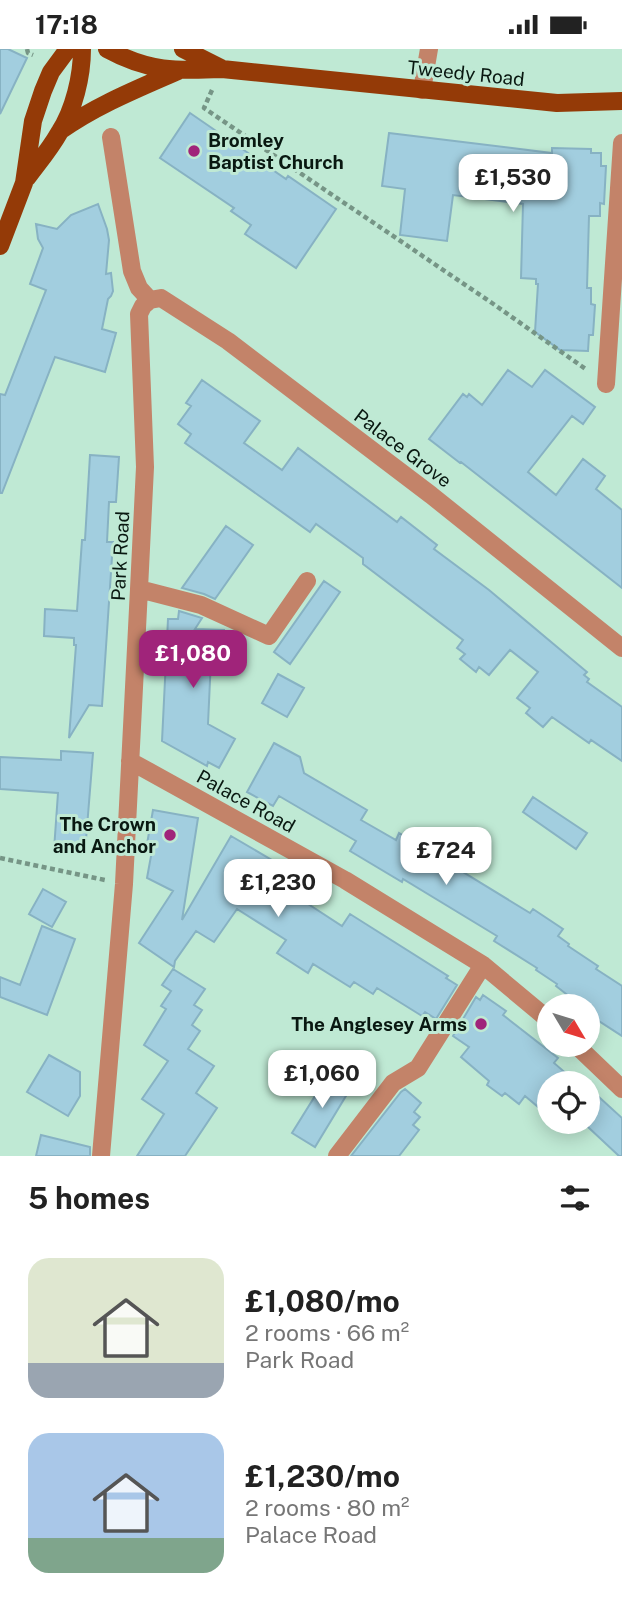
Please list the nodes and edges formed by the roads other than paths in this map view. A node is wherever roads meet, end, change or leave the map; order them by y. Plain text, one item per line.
1 (68, 49) edge
2 (82, 49) edge
3 (107, 49) edge
4 (183, 49) edge
5 (429, 49) edge
6 (222, 69) junction
7 (178, 71) junction
8 (422, 90) junction
9 (622, 101) edge
10 (60, 131) junction
11 (111, 137) dead end
12 (622, 143) edge
13 (24, 183) junction
14 (0, 246) edge
15 (618, 255) edge
16 (150, 300) junction
17 (606, 384) road end
18 (307, 582) dead end
19 (139, 589) junction
20 (622, 648) edge
21 (130, 761) junction
22 (483, 965) junction
23 (537, 1010) edge
24 (589, 1057) edge
25 (622, 1089) edge
26 (101, 1156) edge
27 (337, 1156) edge

1 - 13 main road
2 - 10 main road
3 - 7 main road, Tweedy Road
4 - 6 main road, Tweedy Road
5 - 8 street
6 - 7 main road, Tweedy Road
6 - 8 main road, Tweedy Road
7 - 10 main road
8 - 9 main road, Tweedy Road
10 - 13 main road
11 - 16 street
12 - 15 street
13 - 14 main road
15 - 17 street
16 - 19 street, Park Road
16 - 20 street, Palace Grove
18 - 19 street
19 - 21 street, Park Road
21 - 22 street, Palace Road
21 - 26 street, Park Road
22 - 23 street, Palace Road
22 - 27 street
24 - 25 street

